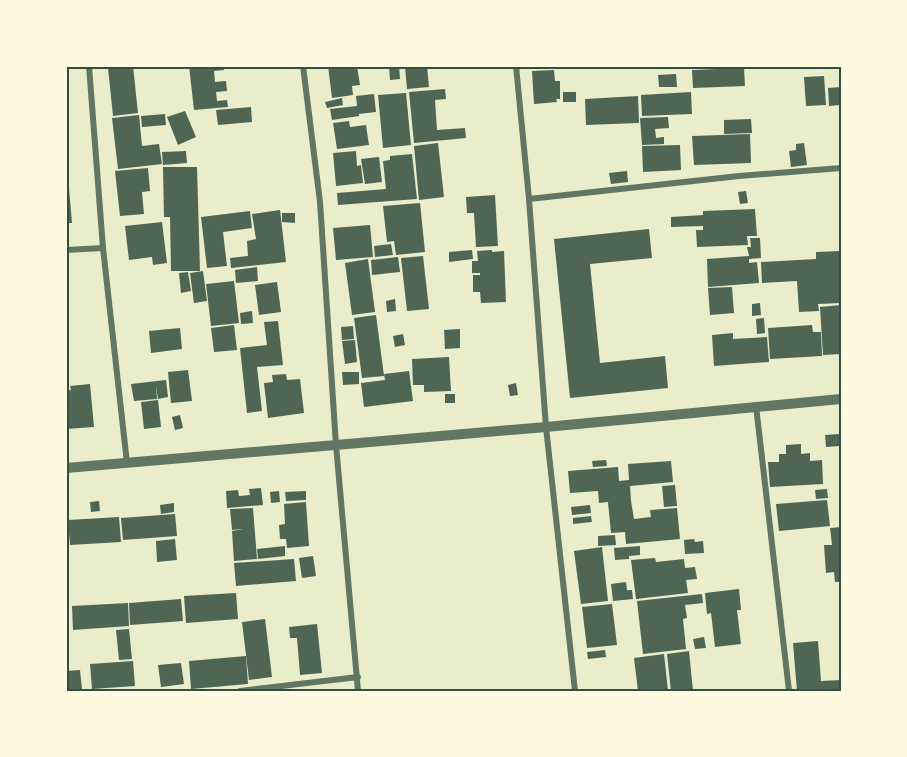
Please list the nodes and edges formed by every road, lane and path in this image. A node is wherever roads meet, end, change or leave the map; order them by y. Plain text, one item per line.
1 (89, 66) edge
2 (303, 66) edge
3 (516, 66) edge
4 (841, 168) edge
5 (529, 199) junction
6 (103, 248) junction
7 (66, 250) edge
8 (841, 399) edge
9 (756, 406) junction
10 (546, 427) junction
11 (336, 445) junction
12 (127, 463) junction
13 (66, 468) edge
14 (357, 676) junction
15 (787, 690) edge
16 (240, 691) edge
17 (358, 691) edge
18 (575, 691) edge

1 - 6 street
2 - 11 street
3 - 5 street
4 - 5 street
5 - 10 street
6 - 7 street
6 - 12 street
8 - 9 street
9 - 10 street
9 - 15 street
10 - 11 street
10 - 18 street
11 - 12 street
11 - 14 street
12 - 13 street
14 - 16 street
14 - 17 street

